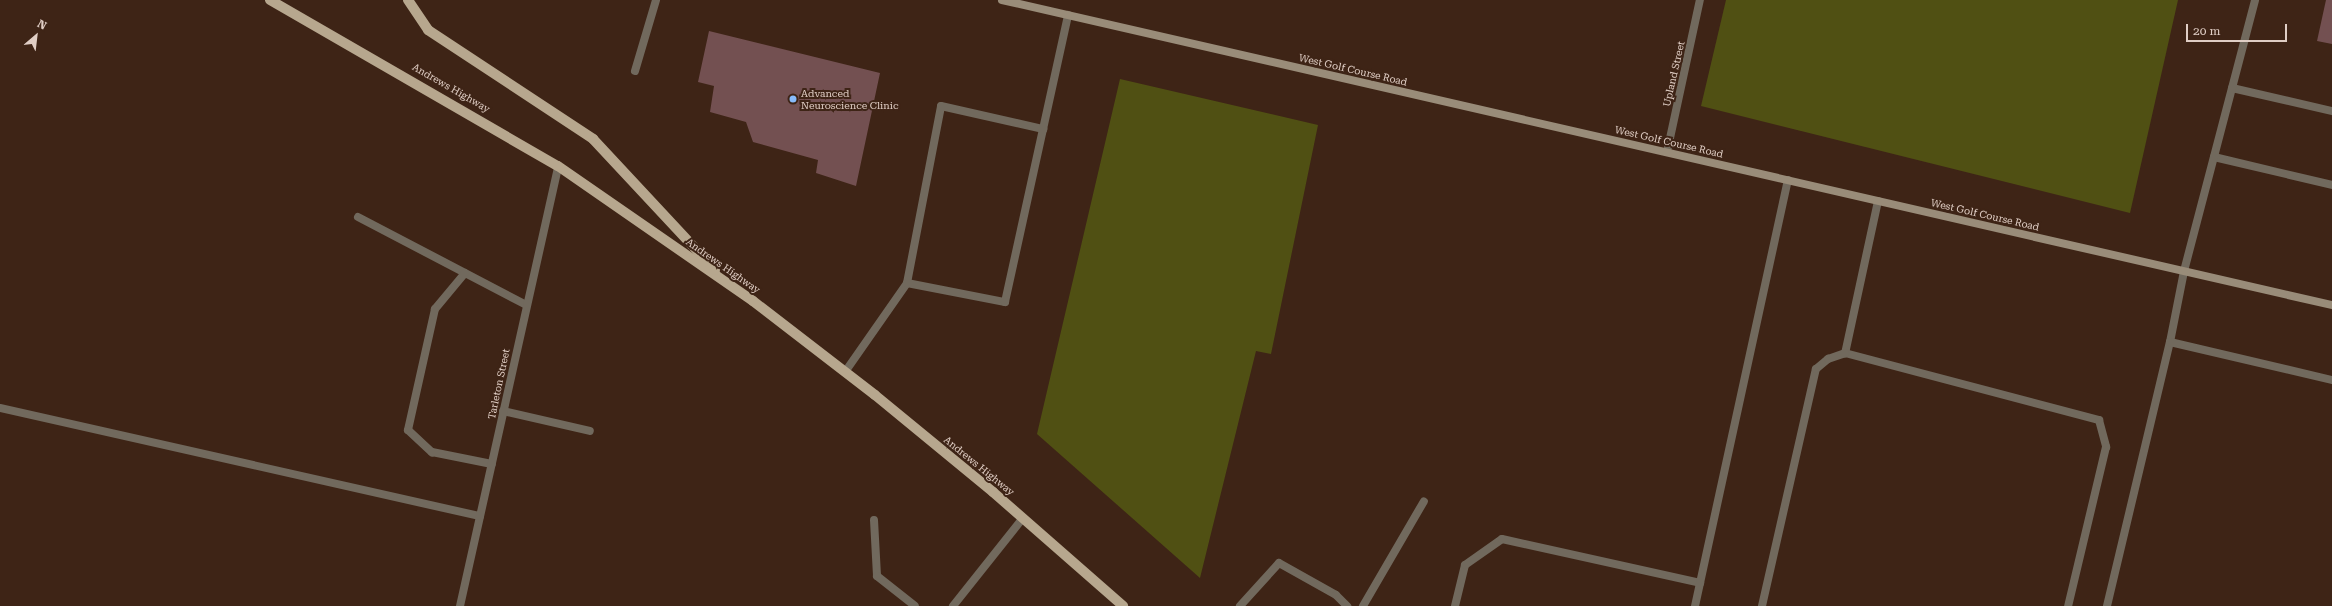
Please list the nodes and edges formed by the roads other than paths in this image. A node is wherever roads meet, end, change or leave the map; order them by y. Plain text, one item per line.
1 (270, 0) edge
2 (408, 0) edge
3 (656, 0) edge
4 (1002, 0) edge
5 (1700, 0) edge
6 (2255, 0) edge
7 (1068, 15) junction
8 (635, 72) dead end
9 (2232, 88) junction
10 (2332, 111) edge
11 (1043, 129) junction
12 (1666, 152) junction
13 (2214, 157) junction
14 (558, 166) junction
15 (1788, 180) junction
16 (2332, 185) edge
17 (1878, 201) junction
18 (358, 217) dead end
19 (2184, 271) junction
20 (465, 273) junction
21 (907, 283) junction
22 (727, 284) junction
23 (526, 305) junction
24 (2332, 305) edge
25 (2170, 342) junction
26 (1845, 353) junction
27 (845, 372) junction
28 (2332, 380) edge
29 (0, 408) edge
30 (503, 411) junction
31 (590, 431) dead end
32 (492, 464) junction
33 (1424, 501) dead end
34 (480, 516) junction
35 (1022, 518) junction
36 (874, 520) dead end
37 (1700, 583) junction
38 (460, 606) edge
39 (915, 606) edge
40 (953, 606) edge
41 (1123, 606) edge
42 (1240, 606) edge
43 (1347, 606) edge
44 (1363, 606) edge
45 (1455, 606) edge
46 (1695, 606) edge
47 (1762, 606) edge
48 (2068, 606) edge
49 (2107, 606) edge

1 - 14 main road, Andrews Highway
2 - 22 main road
3 - 8 street
4 - 7 main road, West Golf Course Road
5 - 12 street, Upland Street
6 - 9 street
7 - 11 street
7 - 12 main road, West Golf Course Road
9 - 10 street
9 - 13 street
11 - 21 street
11 - 21 street
12 - 15 main road, West Golf Course Road
13 - 16 street
13 - 19 street
14 - 22 main road, Andrews Highway
14 - 23 street, Tarleton Street
15 - 17 main road, West Golf Course Road
15 - 37 street
17 - 19 main road, West Golf Course Road
17 - 26 street
18 - 20 street
19 - 24 main road, West Golf Course Road
19 - 25 street
20 - 23 street
20 - 32 street
21 - 27 street
22 - 27 main road, Andrews Highway
23 - 30 street, Tarleton Street
25 - 28 street
25 - 49 street
26 - 47 street
26 - 48 street
27 - 35 main road, Andrews Highway
29 - 34 street
30 - 31 street
30 - 32 street, Tarleton Street
32 - 34 street, Tarleton Street
33 - 44 street
34 - 38 street, Tarleton Street
35 - 40 street
35 - 41 main road, Andrews Highway
36 - 39 street
37 - 45 street
37 - 46 street
42 - 43 street

